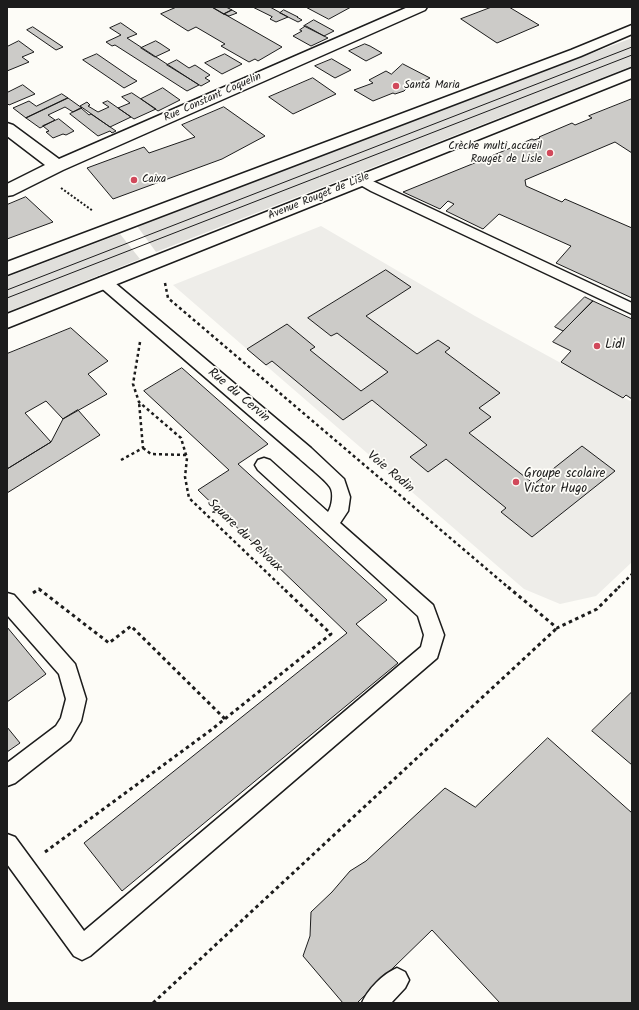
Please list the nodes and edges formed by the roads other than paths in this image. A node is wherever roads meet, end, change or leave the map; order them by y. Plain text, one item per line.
1 (420, 7) edge
2 (632, 29) edge
3 (630, 75) edge
4 (7, 128) edge
5 (57, 166) junction
6 (362, 180) junction
7 (7, 191) edge
8 (7, 269) edge
9 (104, 282) junction
10 (632, 309) edge
11 (7, 321) edge
12 (264, 465) dead end
13 (329, 524) junction
14 (7, 601) edge
15 (7, 776) edge
16 (7, 845) edge
17 (397, 980) dead end
18 (374, 1003) edge

1 - 5 main road, Rue Constant Coquelin
2 - 8 main road
3 - 6 main road, Avenue Rouget de Lisle
4 - 5 main road
5 - 7 main road, Rue Constant Coquelin
6 - 9 main road, Avenue Rouget de Lisle
6 - 10 lane
9 - 11 main road, Avenue Rouget de Lisle
9 - 13 lane, Rue du Cervin
12 - 13 lane
13 - 16 lane
14 - 15 lane
17 - 18 lane

